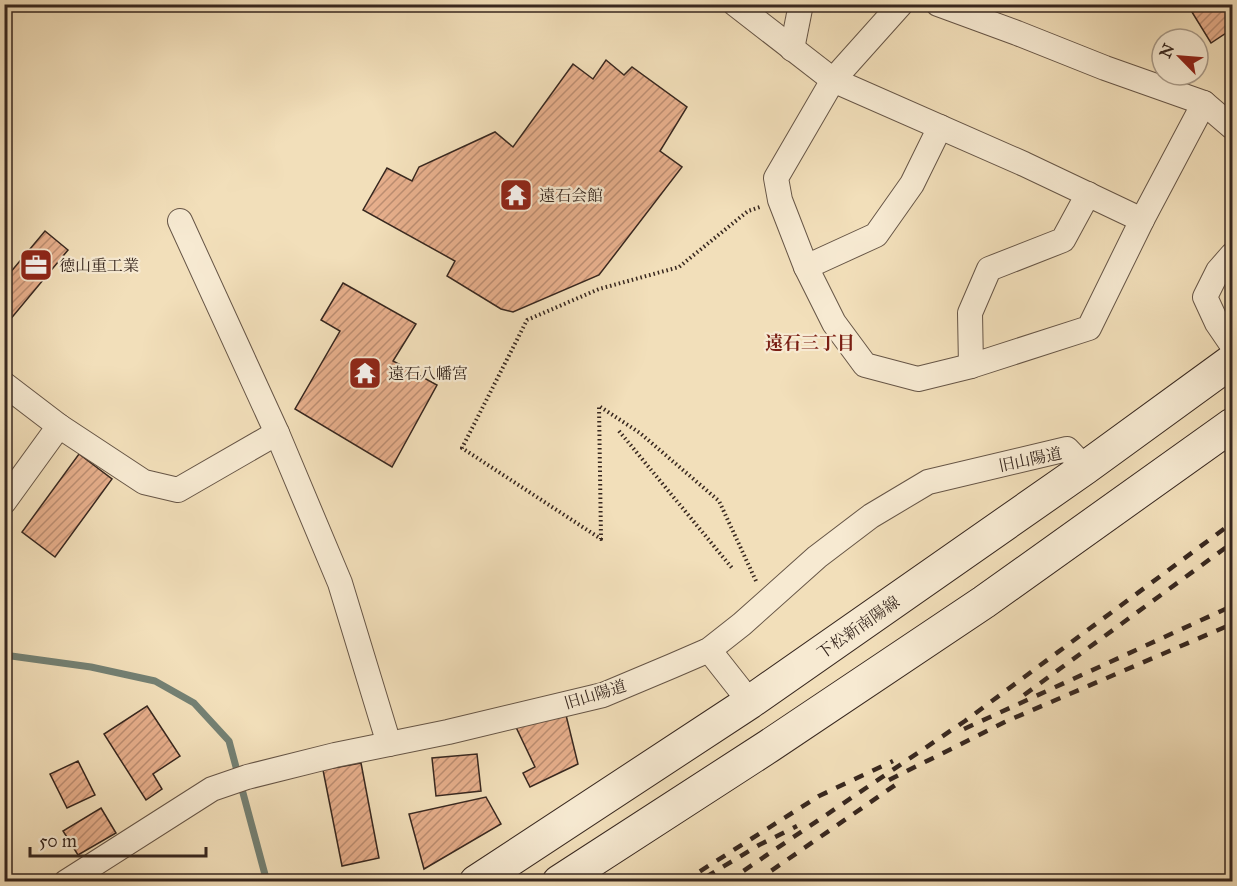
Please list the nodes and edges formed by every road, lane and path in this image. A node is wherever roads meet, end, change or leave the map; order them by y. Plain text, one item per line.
1 (735, 4) edge
2 (801, 4) edge
3 (901, 4) edge
4 (938, 4) edge
5 (792, 49) junction
6 (833, 80) junction
7 (1204, 102) junction
8 (940, 127) junction
9 (1233, 127) edge
10 (1088, 194) junction
11 (780, 200) junction
12 (1142, 220) junction
13 (180, 221) dead end
14 (1233, 255) edge
15 (806, 267) junction
16 (1233, 345) edge
17 (1233, 361) edge
18 (971, 366) junction
19 (4, 384) edge
20 (1233, 425) edge
21 (60, 426) junction
22 (619, 431) dead end
23 (277, 433) junction
24 (1085, 468) junction
25 (4, 502) edge
26 (732, 568) dead end
27 (766, 603) junction
28 (709, 650) junction
29 (750, 702) junction
30 (389, 744) junction
31 (66, 882) edge
32 (476, 882) edge
33 (559, 882) edge

1 - 5 street
2 - 5 street
3 - 6 street
4 - 7 street
5 - 6 street
6 - 8 street
6 - 11 street
7 - 9 street
7 - 12 street
8 - 10 street
8 - 15 street
10 - 12 street
10 - 18 street
11 - 15 street
11 - 27 path
12 - 18 street
13 - 23 street
14 - 16 street
15 - 18 street
17 - 24 main road, 下松新南陽線
19 - 21 street
20 - 33 main road
21 - 23 street
21 - 25 street
22 - 26 path
23 - 30 street
24 - 27 street, 旧山陽道
24 - 29 main road, 下松新南陽線
27 - 28 street, 旧山陽道
28 - 29 street
28 - 30 street, 旧山陽道
29 - 32 main road, 下松新南陽線
30 - 31 street, 旧山陽道

